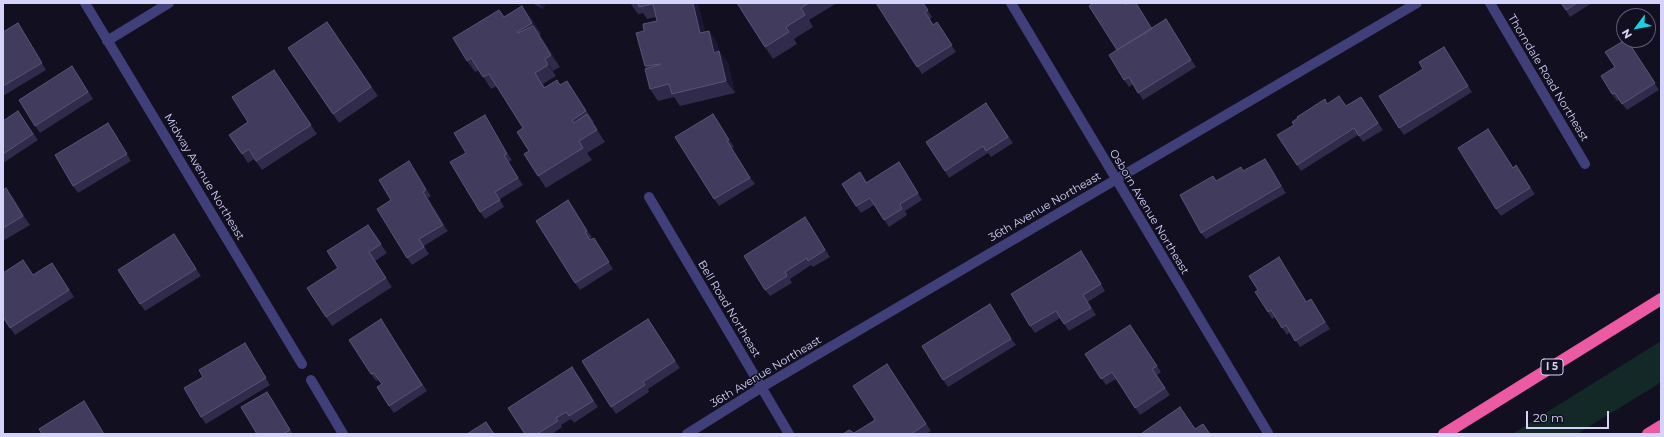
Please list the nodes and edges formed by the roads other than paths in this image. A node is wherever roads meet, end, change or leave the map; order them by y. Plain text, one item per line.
1 (84, 3) edge
2 (169, 3) edge
3 (1011, 3) edge
4 (1417, 3) edge
5 (1490, 3) edge
6 (107, 41) junction
7 (1585, 164) dead end
8 (1116, 179) junction
9 (649, 197) dead end
10 (1661, 299) edge
11 (302, 364) dead end
12 (311, 380) dead end
13 (762, 387) junction
14 (1661, 426) edge
15 (1268, 433) edge
16 (343, 434) edge
17 (687, 434) edge
18 (789, 434) edge
19 (1444, 434) edge
20 (1648, 434) edge

1 - 6 street, Midway Avenue Northeast
2 - 6 street
3 - 8 street, Osborn Avenue Northeast
4 - 8 street, 36th Avenue Northeast
5 - 7 street, Thorndale Road Northeast
6 - 11 street, Midway Avenue Northeast
8 - 13 street, 36th Avenue Northeast
8 - 15 street, Osborn Avenue Northeast
9 - 13 street, Bell Road Northeast
10 - 19 highway, I 5
12 - 16 street
13 - 17 street, 36th Avenue Northeast
13 - 18 street, Bell Road Northeast
14 - 20 highway

